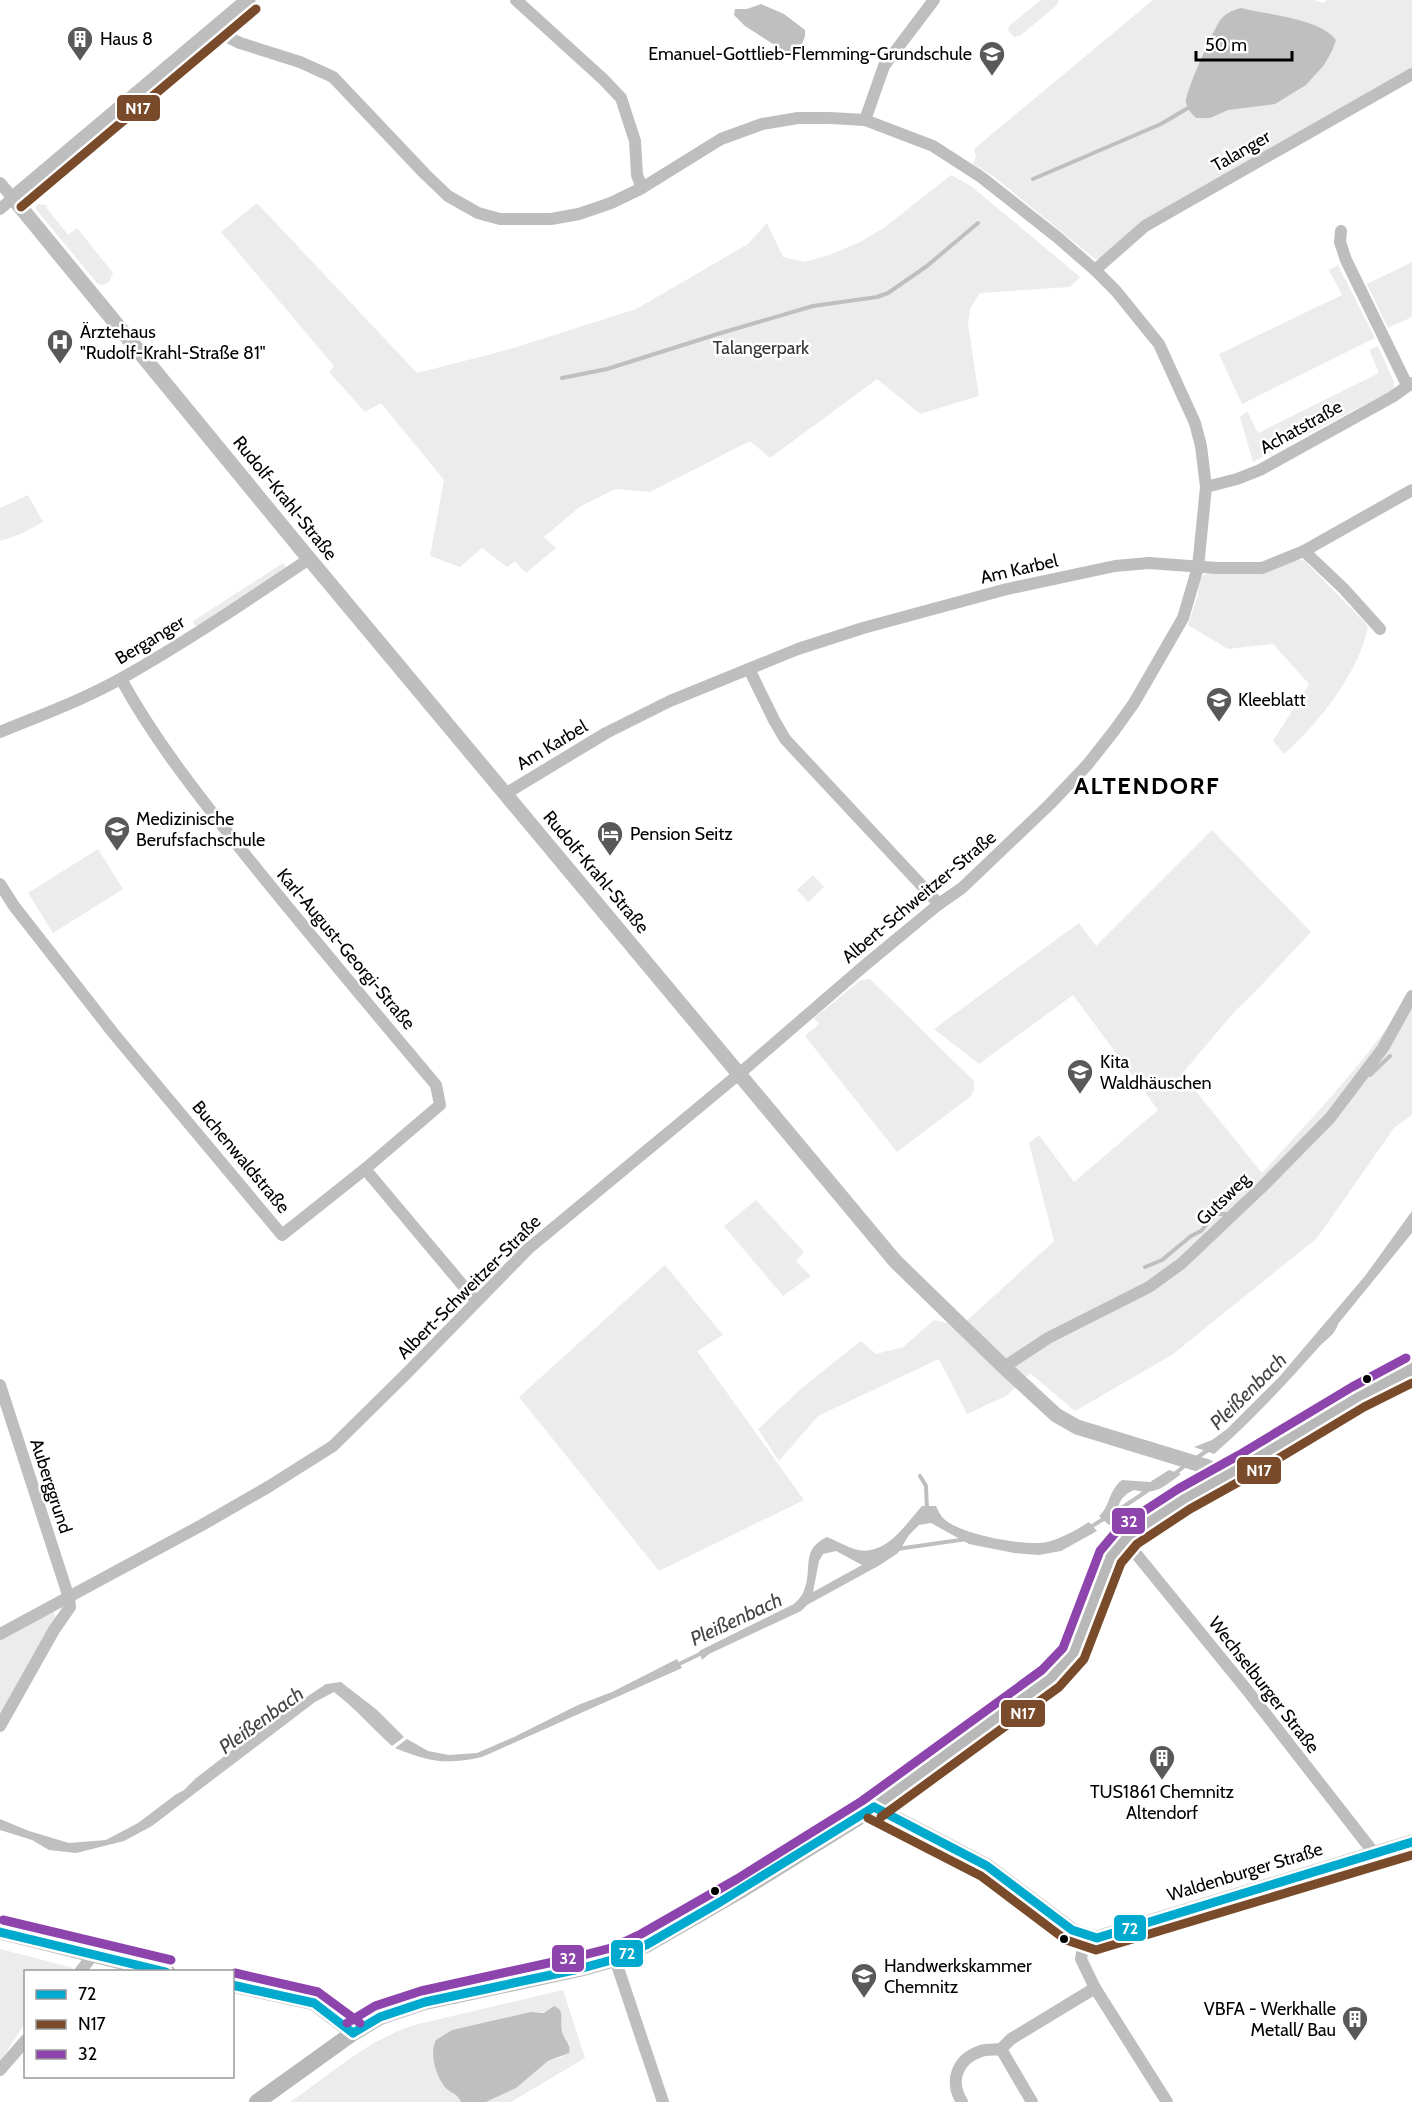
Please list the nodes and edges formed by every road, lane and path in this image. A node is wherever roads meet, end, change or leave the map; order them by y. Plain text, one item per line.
1 (248, 0) edge
2 (516, 0) edge
3 (934, 0) edge
4 (213, 30) junction
5 (1412, 74) edge
6 (865, 120) junction
7 (0, 183) edge
8 (642, 188) junction
9 (6, 195) edge
10 (0, 208) edge
11 (1341, 231) dead end
12 (1095, 270) junction
13 (1409, 384) edge
14 (1206, 487) junction
15 (1412, 490) edge
16 (1304, 551) junction
17 (309, 559) junction
18 (1198, 567) junction
19 (1380, 629) dead end
20 (749, 669) junction
21 (121, 679) junction
22 (0, 732) edge
23 (505, 794) junction
24 (0, 884) edge
25 (939, 904) junction
26 (1412, 996) edge
27 (739, 1074) junction
28 (365, 1169) junction
29 (476, 1301) junction
30 (1004, 1367) junction
31 (1412, 1369) edge
32 (0, 1385) edge
33 (1212, 1474) junction
34 (1124, 1539) junction
35 (69, 1598) junction
36 (0, 1634) edge
37 (0, 1726) edge
38 (874, 1807) junction
39 (1412, 1842) edge
40 (1374, 1853) junction
41 (0, 1932) edge
42 (1085, 1935) junction
43 (92, 1956) junction
44 (615, 1959) junction
45 (81, 1970) edge
46 (162, 1970) edge
47 (234, 1985) edge
48 (1095, 1988) junction
49 (353, 2032) junction
50 (24, 2042) edge
51 (1001, 2049) junction
52 (0, 2070) edge
53 (257, 2102) edge
54 (663, 2102) edge
55 (962, 2102) edge
56 (1032, 2102) edge
57 (1167, 2102) edge

1 - 4 street
2 - 8 street
3 - 6 street
4 - 8 street, Albert-Schweitzer-Straße
4 - 9 street
5 - 12 street, Talanger
6 - 8 street, Albert-Schweitzer-Straße
6 - 12 street, Albert-Schweitzer-Straße
7 - 9 street
9 - 10 street
9 - 17 street, Rudolf-Krahl-Straße
11 - 13 street, Achatstraße
12 - 14 street, Albert-Schweitzer-Straße
13 - 14 street, Achatstraße
14 - 18 street, Albert-Schweitzer-Straße
15 - 16 street, Am Karbel
16 - 18 street, Am Karbel
16 - 19 street
17 - 21 street, Berganger
17 - 23 street, Rudolf-Krahl-Straße
18 - 20 street, Am Karbel
18 - 25 street, Albert-Schweitzer-Straße
20 - 23 street, Am Karbel
20 - 25 street
21 - 22 street, Berganger
21 - 28 street, Karl-August-Georgi-Straße
23 - 27 street, Rudolf-Krahl-Straße
24 - 28 street, Buchenwaldstraße
25 - 27 street, Albert-Schweitzer-Straße
26 - 30 street, Gutsweg
27 - 29 street, Albert-Schweitzer-Straße
27 - 30 street, Rudolf-Krahl-Straße
28 - 29 street
29 - 35 street, Albert-Schweitzer-Straße
30 - 33 street, Rudolf-Krahl-Straße
31 - 33 main road
32 - 35 street, Auberggrund
33 - 34 main road
34 - 38 main road
34 - 40 street, Wechselburger Straße
35 - 36 street, Albert-Schweitzer-Straße
35 - 37 street
38 - 42 street
38 - 44 main road
39 - 40 street, Waldenburger Straße
40 - 42 street, Waldenburger Straße
41 - 43 street
42 - 48 street
43 - 45 street
43 - 46 street
44 - 49 main road
44 - 54 street
47 - 49 street
48 - 51 street
48 - 57 street
49 - 53 main road
50 - 52 street
51 - 55 street
51 - 56 street

